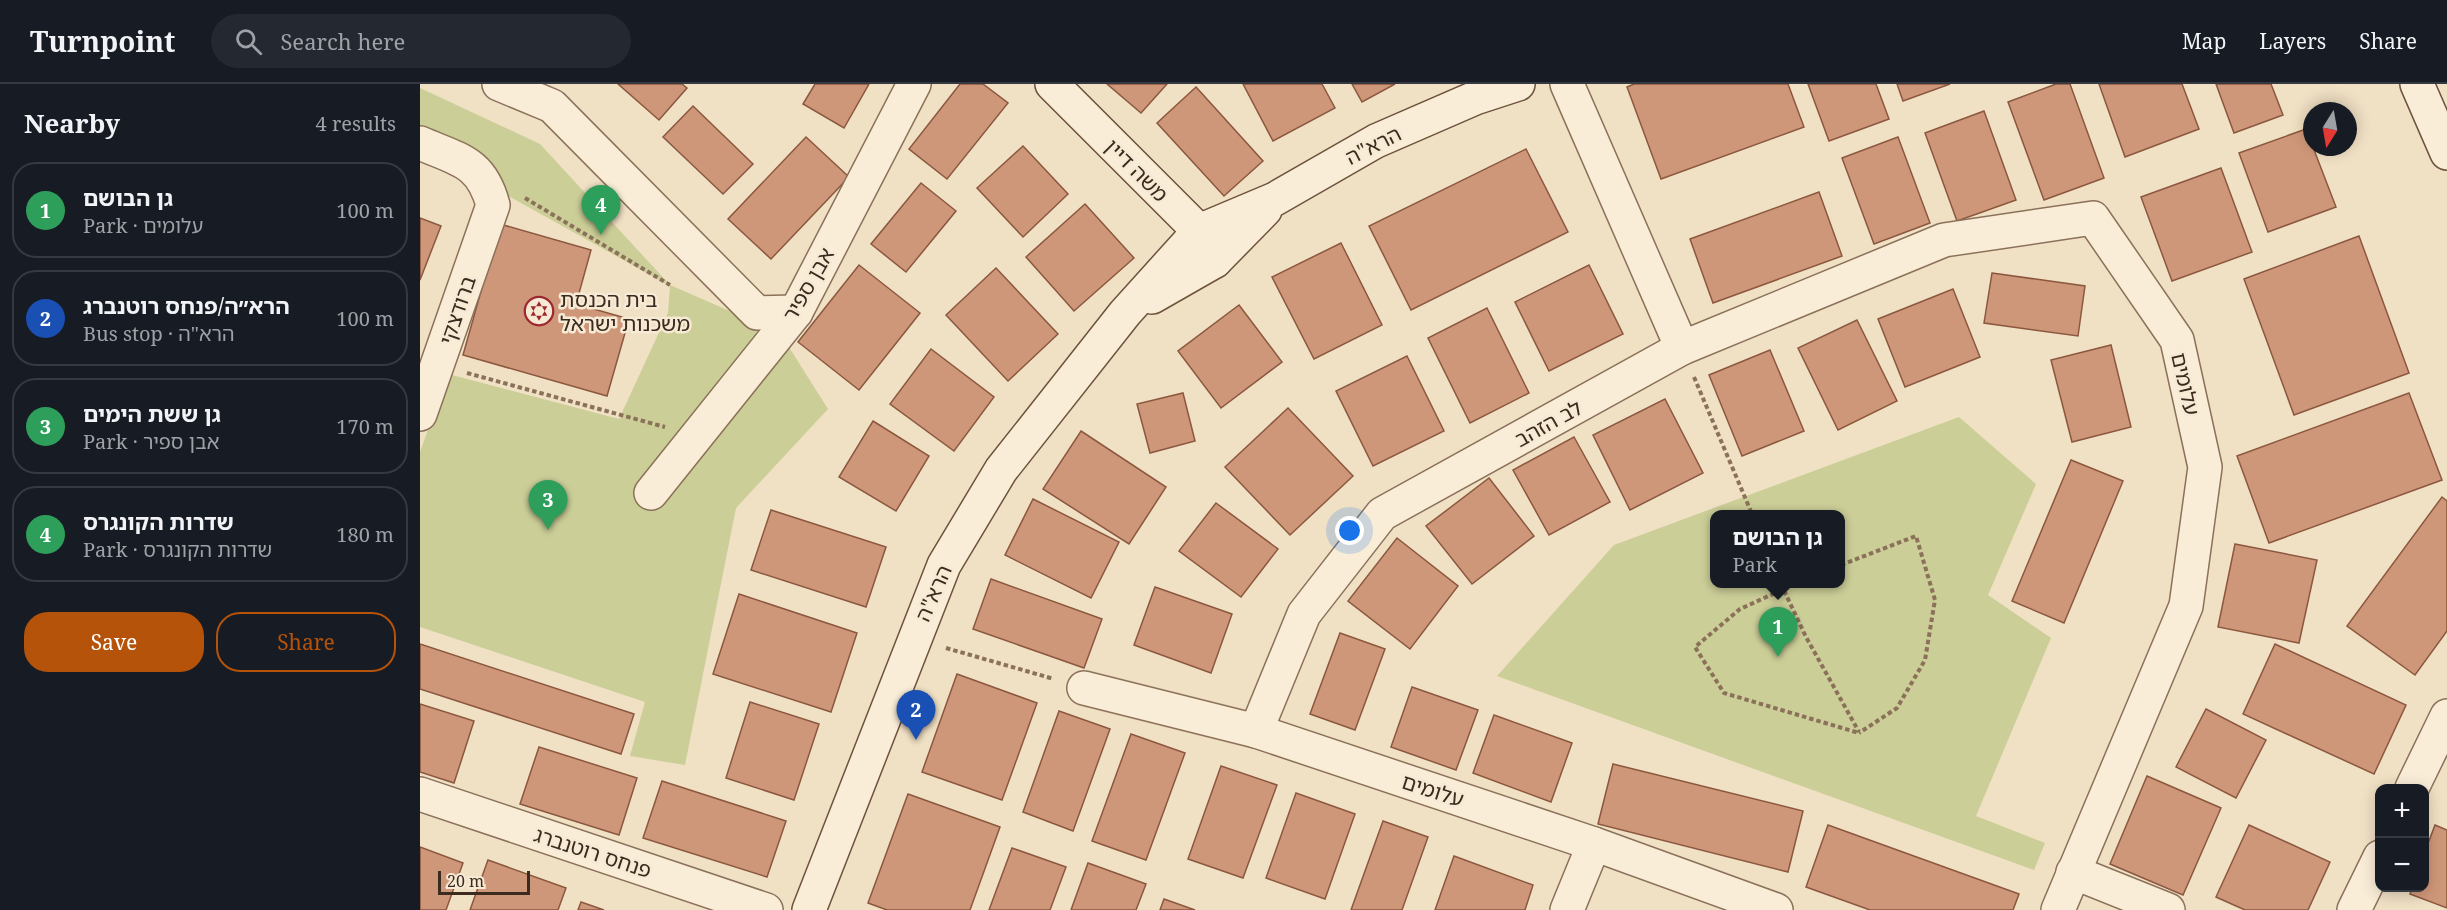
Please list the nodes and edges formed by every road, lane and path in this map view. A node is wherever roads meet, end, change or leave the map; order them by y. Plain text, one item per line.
1 (499, 84) edge
2 (914, 84) edge
3 (1052, 84) edge
4 (1518, 84) edge
5 (1567, 84) edge
6 (2417, 84) edge
7 (1483, 91) edge
8 (420, 143) edge
9 (2447, 153) edge
10 (1275, 199) junction
11 (508, 201) junction
12 (1199, 231) junction
13 (1215, 261) junction
14 (670, 285) dead end
15 (796, 312) junction
16 (1125, 313) junction
17 (1682, 348) junction
18 (437, 365) junction
19 (420, 414) edge
20 (697, 436) junction
21 (651, 494) dead end
22 (1750, 510) edge
23 (1845, 563) edge
24 (1778, 588) edge
25 (1783, 588) edge
26 (914, 638) junction
27 (1084, 688) joint
28 (2447, 716) edge
29 (1256, 731) junction
30 (1859, 733) junction
31 (2414, 784) edge
32 (420, 794) edge
33 (1594, 844) junction
34 (2375, 865) edge
35 (2073, 872) junction
36 (766, 910) edge
37 (809, 910) edge
38 (1567, 910) edge
39 (1776, 910) edge
40 (2058, 910) edge
41 (2169, 910) edge
42 (2354, 910) edge

1 - 15 street
2 - 15 street, אבן ספיר
3 - 12 street, משה דיין
4 - 7 street, הרא"ה
5 - 17 street
6 - 9 street
7 - 10 street, הרא"ה
8 - 11 street
10 - 12 street, הרא"ה
10 - 13 street, הרא"ה
11 - 14 path
11 - 18 street, ברודצקי
12 - 13 street, משה דיין
12 - 16 street, הרא"ה
13 - 16 street, הרא"ה
15 - 20 street, אבן ספיר
16 - 26 street, הרא"ה
17 - 22 path
17 - 29 street, לב הזהב
17 - 35 street, עלומים
18 - 19 street, ברודצקי
18 - 20 path
20 - 21 street, אבן ספיר
23 - 30 path
24 - 30 path
25 - 30 path
26 - 27 path
26 - 37 street, הרא"ה
27 - 29 street, עלומים
28 - 31 street
29 - 33 street, עלומים
32 - 36 street, פנחס רוטנברג
33 - 38 street
33 - 39 street, עלומים
34 - 42 street
35 - 40 street, עלומים
35 - 41 street

